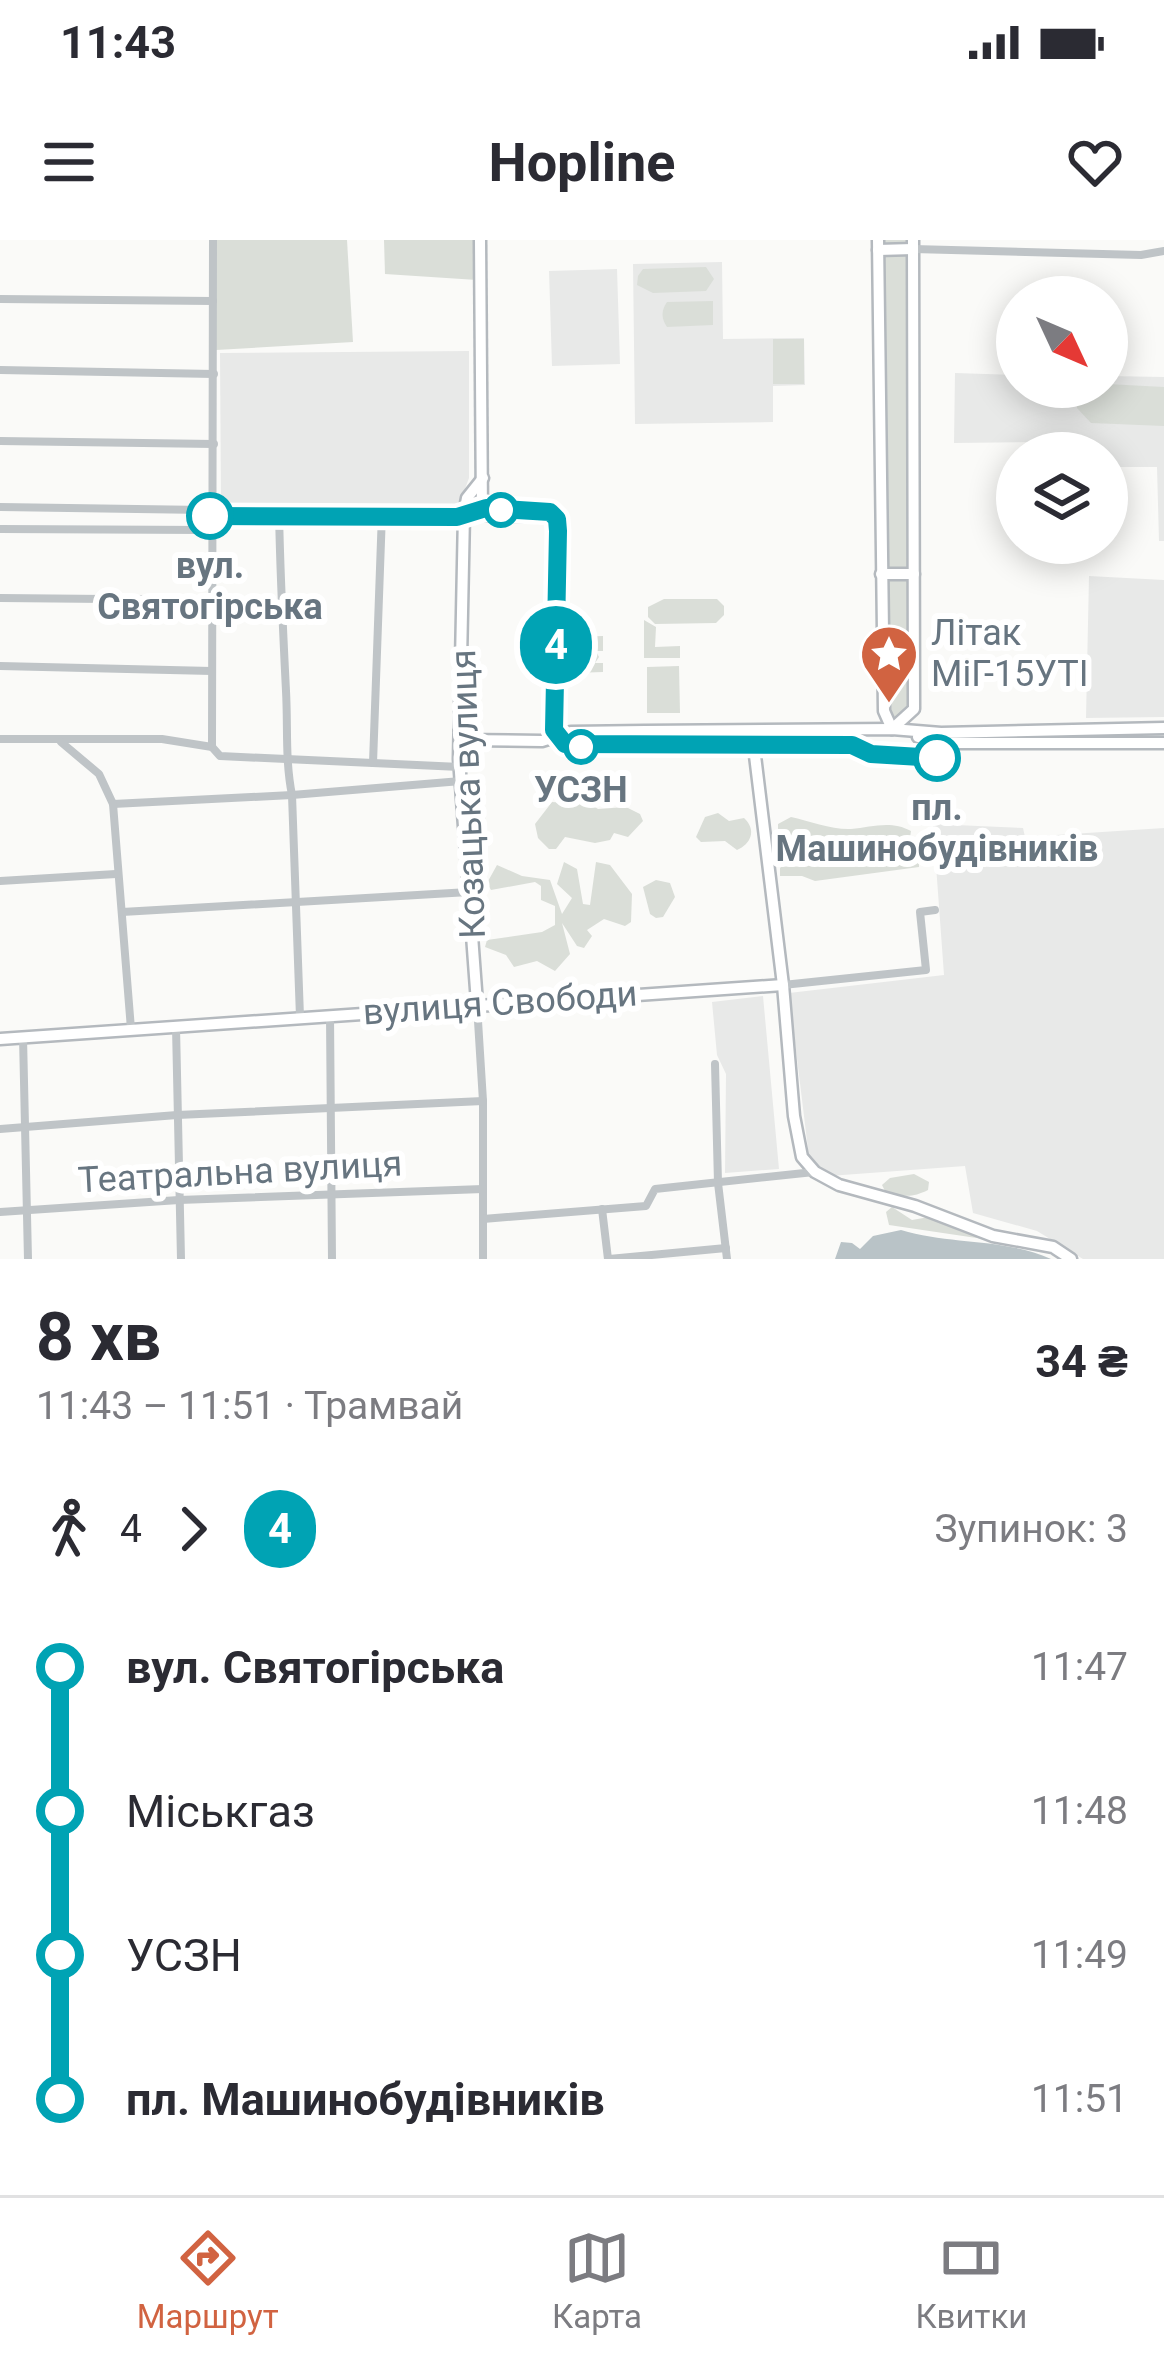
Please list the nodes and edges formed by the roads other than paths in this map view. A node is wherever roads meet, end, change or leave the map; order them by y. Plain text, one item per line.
1 (213, 240) edge
2 (480, 240) edge
3 (1084, 240) edge
4 (878, 245) edge
5 (913, 245) edge
6 (1164, 251) edge
7 (1083, 254) junction
8 (0, 299) edge
9 (213, 301) junction
10 (0, 370) edge
11 (214, 374) junction
12 (0, 441) edge
13 (214, 444) junction
14 (482, 478) junction
15 (0, 507) edge
16 (215, 510) junction
17 (279, 511) junction
18 (382, 513) junction
19 (464, 514) junction
20 (482, 515) junction
21 (0, 529) edge
22 (881, 574) junction
23 (914, 574) junction
24 (0, 598) edge
25 (213, 600) junction
26 (0, 666) edge
27 (212, 671) junction
28 (1164, 728) edge
29 (892, 729) junction
30 (752, 731) junction
31 (559, 735) junction
32 (0, 739) edge
33 (60, 740) junction
34 (460, 740) junction
35 (1164, 743) edge
36 (212, 747) junction
37 (285, 759) junction
38 (373, 763) junction
39 (460, 766) junction
40 (461, 781) junction
41 (292, 795) junction
42 (113, 804) junction
43 (116, 874) junction
44 (0, 881) edge
45 (469, 892) junction
46 (294, 903) junction
47 (935, 910) dead end
48 (122, 912) junction
49 (783, 985) junction
50 (477, 1003) junction
51 (330, 1014) junction
52 (300, 1016) junction
53 (176, 1026) junction
54 (131, 1029) junction
55 (22, 1037) junction
56 (0, 1039) edge
57 (716, 1064) dead end
58 (483, 1101) junction
59 (332, 1108) junction
60 (177, 1115) junction
61 (23, 1127) junction
62 (0, 1129) edge
63 (815, 1172) junction
64 (718, 1183) junction
65 (483, 1189) junction
66 (333, 1192) junction
67 (179, 1200) junction
68 (602, 1209) junction
69 (27, 1210) junction
70 (0, 1212) edge
71 (483, 1220) junction
72 (727, 1254) edge
73 (28, 1259) edge
74 (181, 1259) edge
75 (332, 1259) edge
76 (483, 1259) edge
77 (608, 1259) edge
78 (1071, 1259) edge

1 - 9 street
2 - 14 street, Козацька вулиця
3 - 7 street
4 - 5 street
4 - 22 street
5 - 7 street
5 - 23 street
6 - 7 street
8 - 9 street
9 - 11 street
10 - 11 street
11 - 13 street
12 - 13 street
13 - 16 street
14 - 19 street, Козацька вулиця
14 - 20 street, Козацька вулиця
15 - 16 street
16 - 17 street
16 - 21 street
16 - 25 street
17 - 18 street
17 - 37 street
18 - 19 street
18 - 38 street
19 - 20 street
19 - 34 street, Козацька вулиця
20 - 31 street
22 - 23 street
22 - 29 street
23 - 29 street
24 - 25 street
25 - 27 street
26 - 27 street
27 - 36 street
28 - 29 street
29 - 30 street
29 - 35 street
30 - 31 street
30 - 49 street
31 - 34 street
32 - 33 street
33 - 36 street
33 - 42 street
34 - 39 street, Козацька вулиця
36 - 37 street
37 - 38 street
37 - 41 street
38 - 39 street
39 - 40 street, Козацька вулиця
40 - 41 street
40 - 45 street, Козацька вулиця
41 - 42 street
41 - 46 street
42 - 43 street
43 - 44 street
43 - 48 street
45 - 46 street
45 - 50 street, Козацька вулиця
46 - 48 street
46 - 52 street
47 - 49 street, вулиця Свободи
48 - 54 street
49 - 50 street, вулиця Свободи
49 - 63 street
50 - 51 street, вулиця Свободи
50 - 58 street, Козацька вулиця
51 - 52 street, вулиця Свободи
51 - 59 street
52 - 53 street, вулиця Свободи
53 - 54 street, вулиця Свободи
53 - 60 street
54 - 55 street, вулиця Свободи
55 - 56 street, вулиця Свободи
55 - 61 street
57 - 64 street
58 - 59 street
58 - 65 street, Козацька вулиця
59 - 60 street
59 - 66 street
60 - 61 street
60 - 67 street
61 - 62 street
61 - 69 street
63 - 64 street
63 - 78 street
64 - 68 street
64 - 72 street
65 - 66 street, Театральна вулиця
65 - 71 street, Козацька вулиця
66 - 67 street, Театральна вулиця
66 - 75 street
67 - 69 street, Театральна вулиця
67 - 74 street
68 - 71 street
68 - 77 street
69 - 70 street, Театральна вулиця
69 - 73 street
71 - 76 street, Козацька вулиця
72 - 77 street

